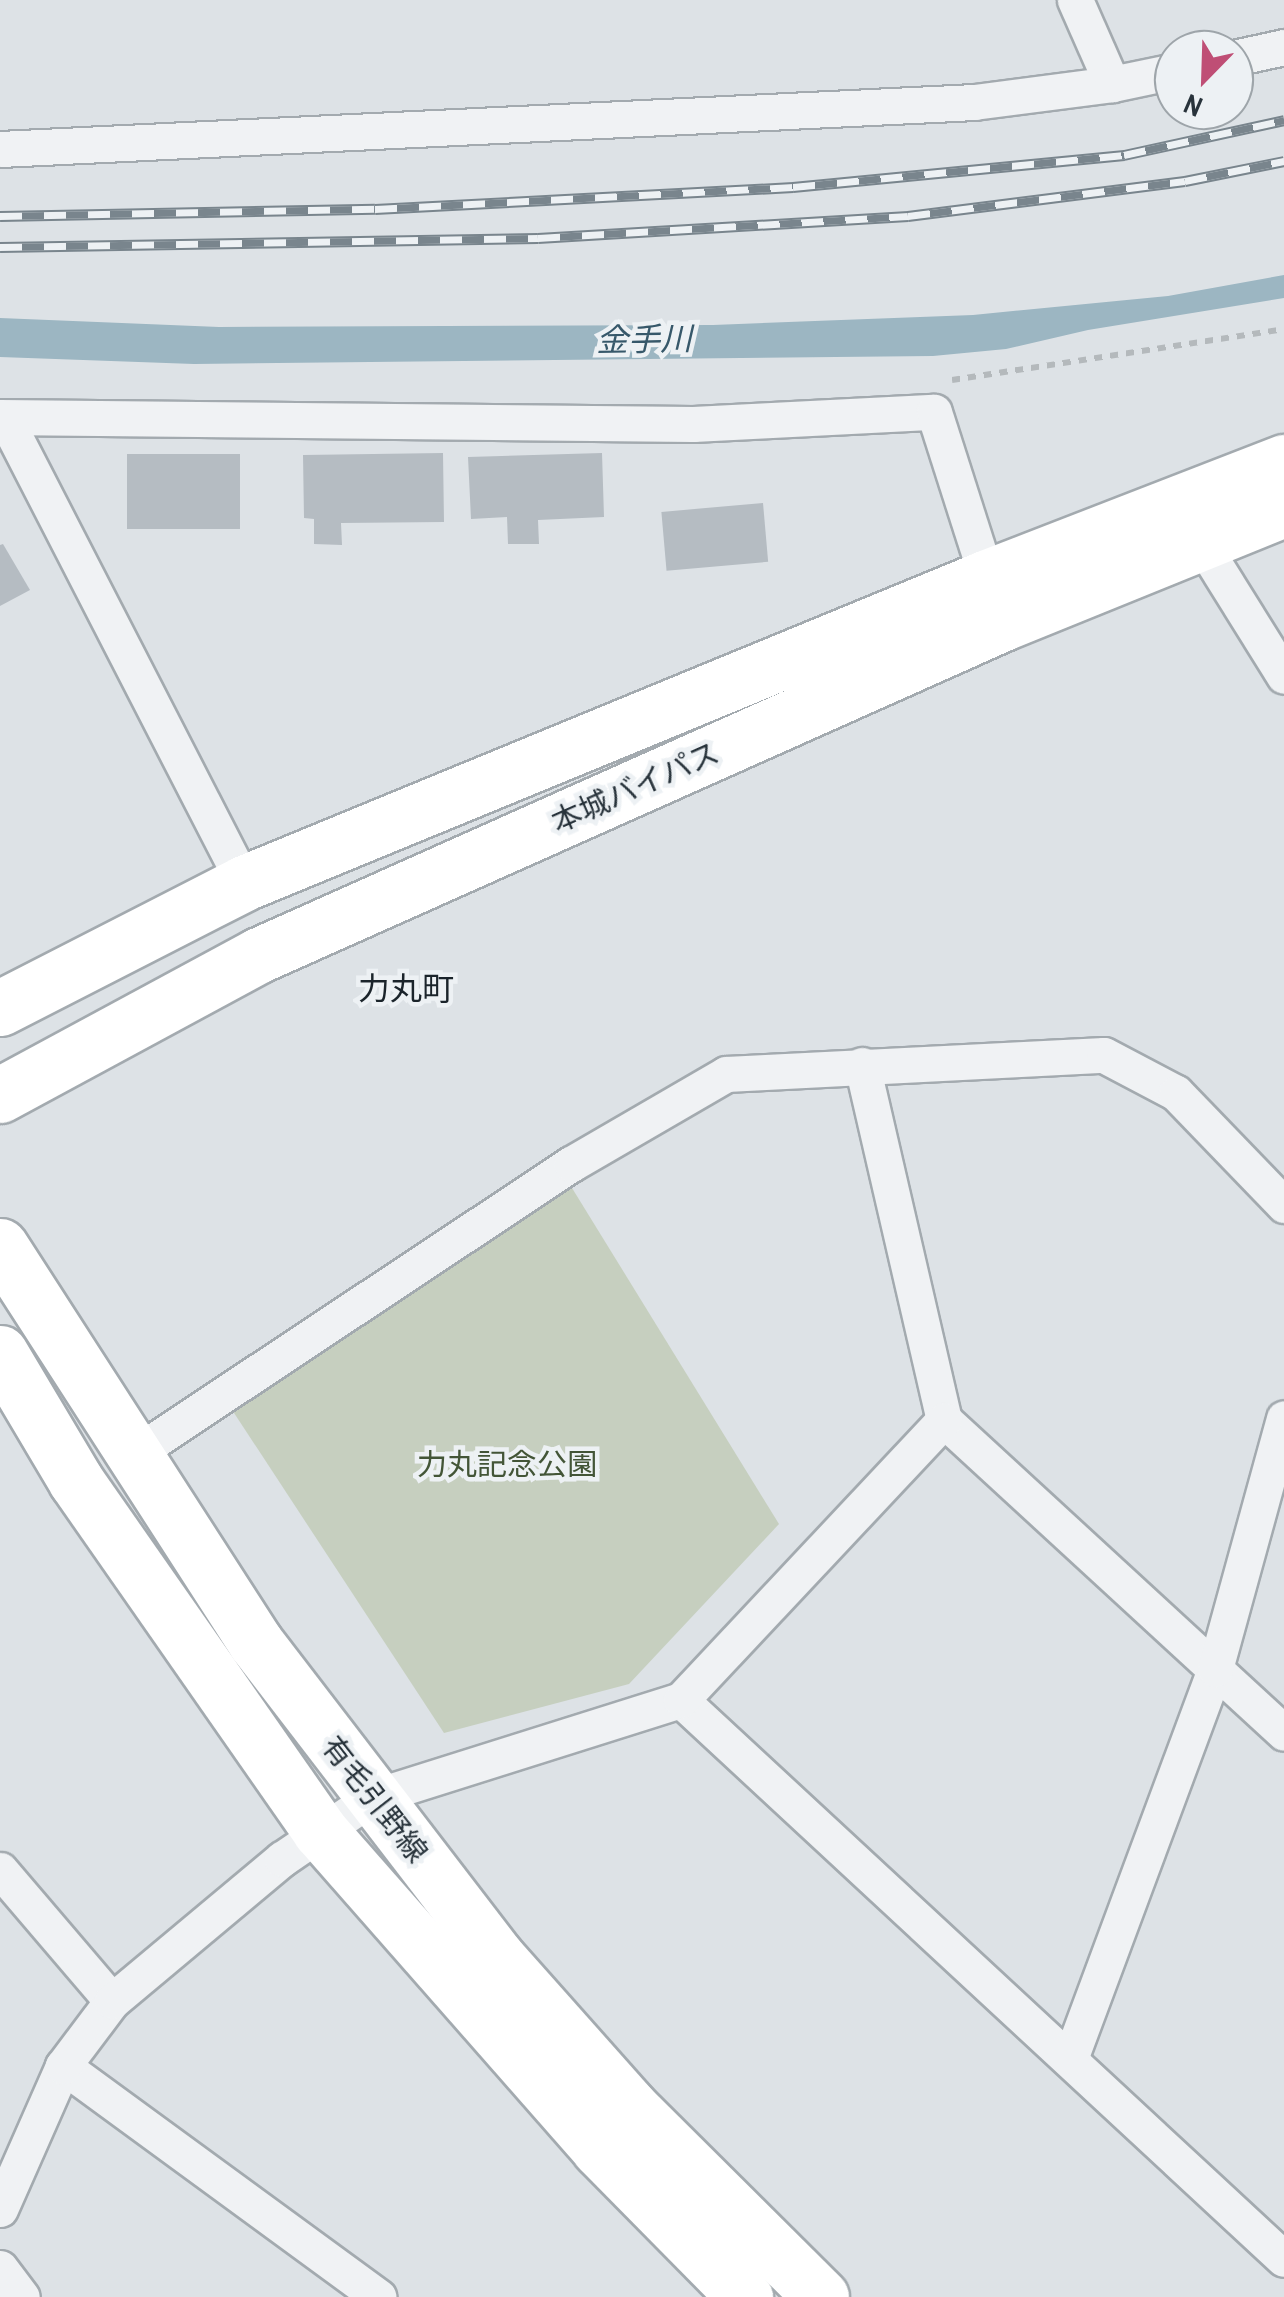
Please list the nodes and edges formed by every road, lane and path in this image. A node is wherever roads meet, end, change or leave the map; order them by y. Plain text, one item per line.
1 (1075, 0) edge
2 (1284, 47) edge
3 (1254, 54) edge
4 (1154, 75) edge
5 (1112, 84) junction
6 (0, 150) edge
7 (1284, 329) edge
8 (934, 412) junction
9 (2, 418) edge
10 (1284, 462) edge
11 (1284, 509) edge
12 (1189, 524) junction
13 (994, 600) junction
14 (1284, 676) edge
15 (244, 884) junction
16 (0, 1008) edge
17 (862, 1065) junction
18 (0, 1095) edge
19 (1284, 1205) edge
20 (0, 1246) edge
21 (0, 1353) edge
22 (1284, 1418) edge
23 (944, 1420) junction
24 (134, 1454) junction
25 (1215, 1669) junction
26 (682, 1700) junction
27 (1284, 1733) edge
28 (373, 1797) junction
29 (320, 1831) junction
30 (0, 1870) edge
31 (112, 2001) junction
32 (1070, 2059) junction
33 (64, 2066) junction
34 (0, 2209) edge
35 (1284, 2260) edge
36 (0, 2268) edge
37 (22, 2297) edge
38 (379, 2297) edge
39 (745, 2297) edge
40 (821, 2297) edge

1 - 5 street
2 - 3 street
4 - 5 street
5 - 6 street
7 - 8 path
8 - 9 street
8 - 13 street
9 - 15 street
10 - 12 main road, 本城バイパス
11 - 12 main road, 本城バイパス
12 - 13 main road, 本城バイパス
12 - 14 street
13 - 15 main road, 本城バイパス
13 - 18 main road, 本城バイパス
15 - 16 main road, 本城バイパス
17 - 19 street
17 - 23 street
17 - 24 street
20 - 24 main road, 有毛引野線
21 - 29 main road, 有毛引野線
22 - 25 street
23 - 25 street
23 - 26 street
24 - 28 main road, 有毛引野線
25 - 27 street
25 - 32 street
26 - 28 street
26 - 32 street
28 - 29 street
28 - 40 main road, 有毛引野線
29 - 31 street
29 - 39 main road, 有毛引野線
30 - 31 street
31 - 33 street
32 - 35 street
33 - 34 street
33 - 38 street
36 - 37 street

